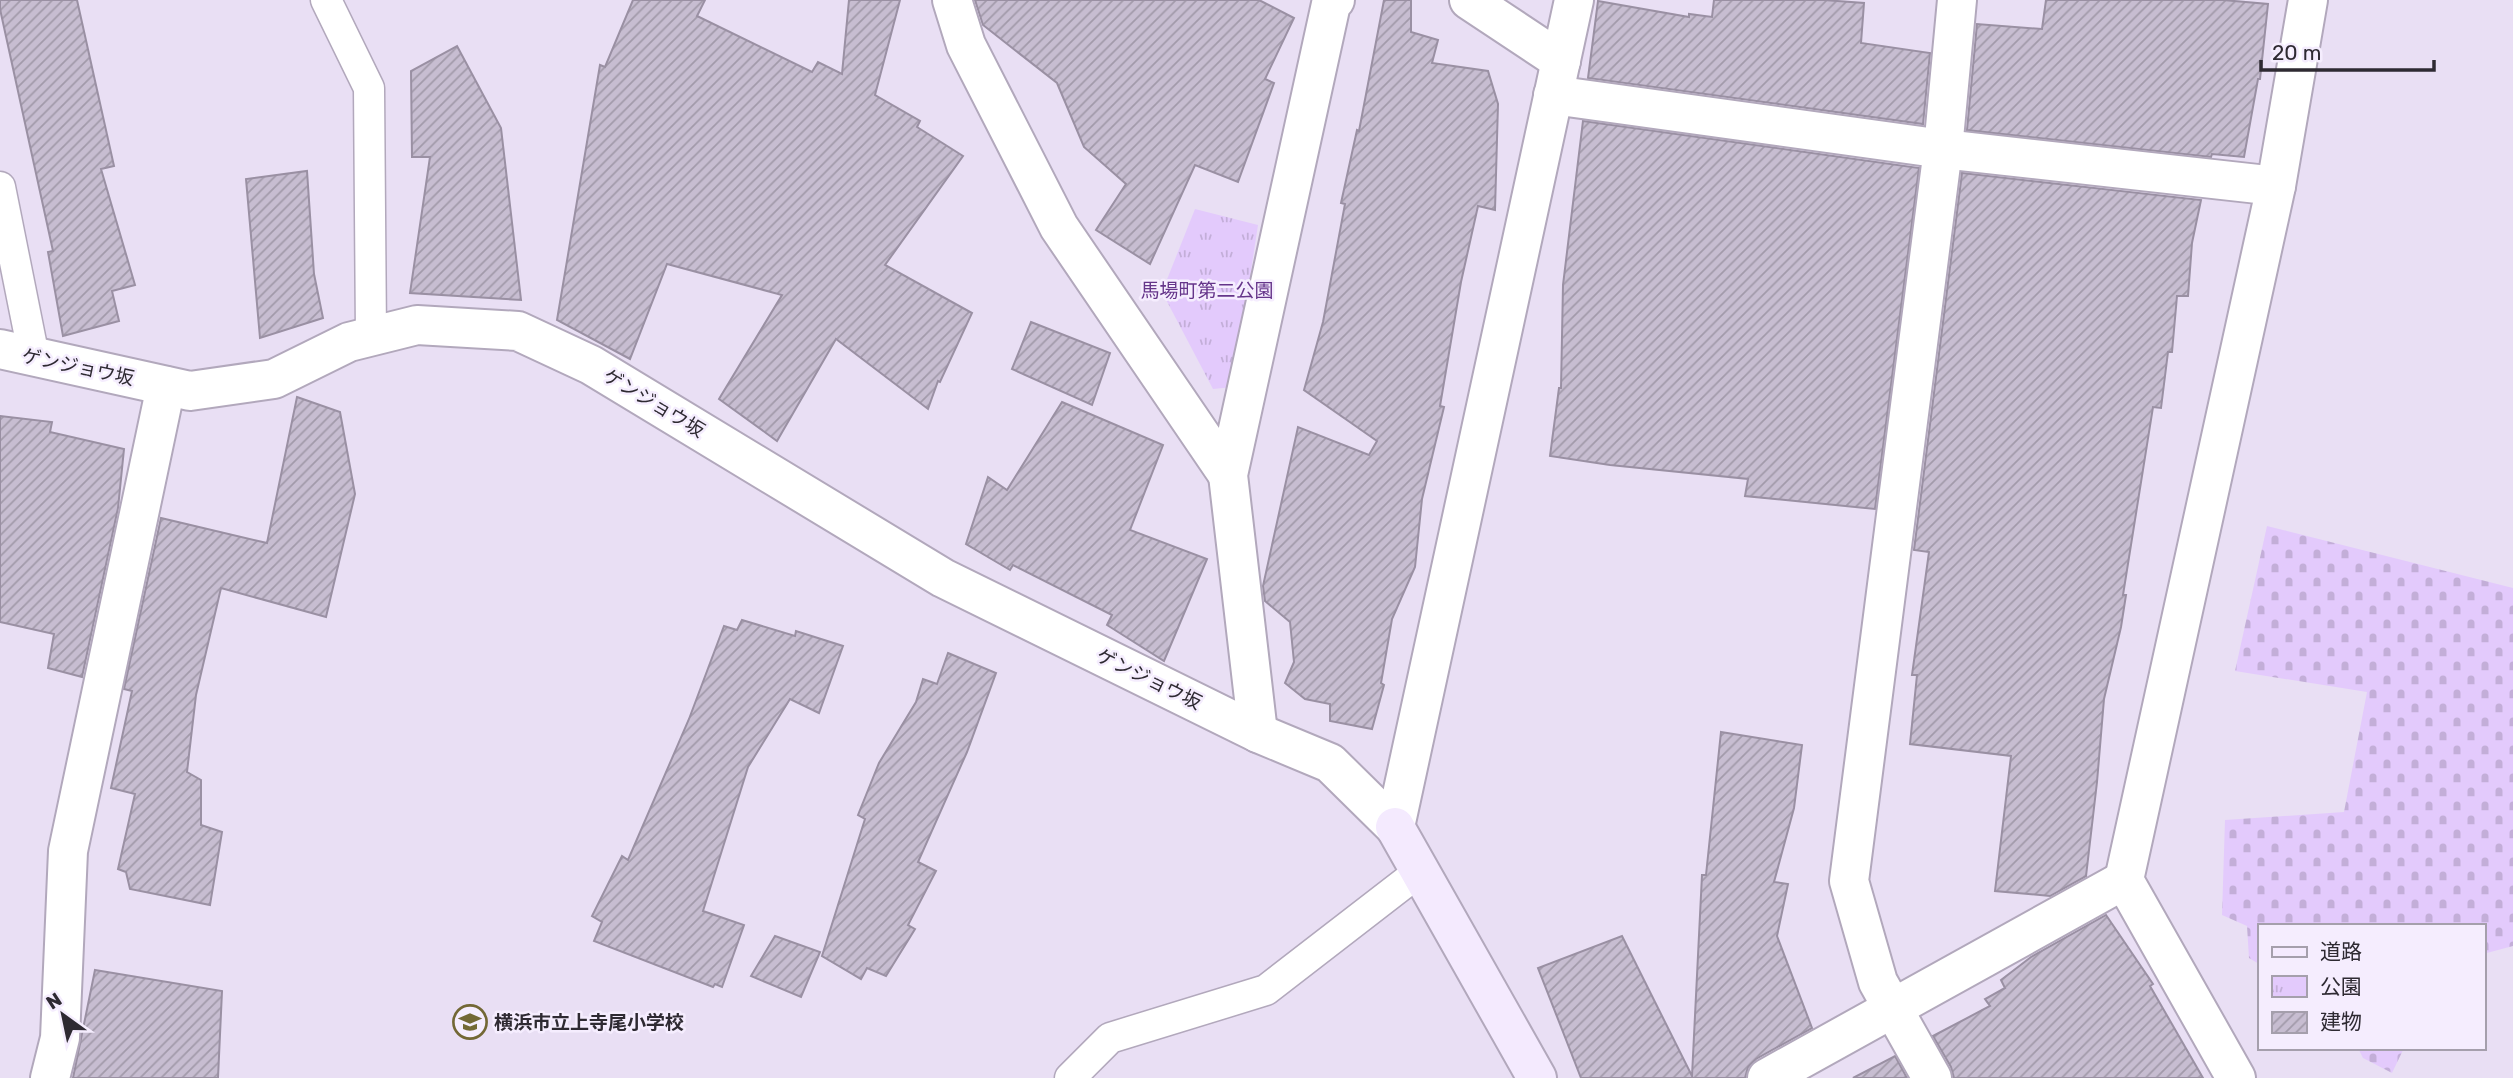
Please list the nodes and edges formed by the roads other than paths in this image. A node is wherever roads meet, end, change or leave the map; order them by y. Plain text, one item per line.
1 (326, 0) edge
2 (952, 0) edge
3 (1335, 0) edge
4 (1469, 0) edge
5 (1574, 0) edge
6 (1957, 0) edge
7 (2308, 0) edge
8 (1557, 78) junction
9 (1943, 149) junction
10 (2276, 186) junction
11 (0, 187) edge
12 (371, 336) junction
13 (17, 353) edge
14 (166, 386) junction
15 (1228, 475) junction
16 (1258, 733) junction
17 (1395, 827) junction
18 (1420, 871) junction
19 (2124, 880) junction
20 (1894, 1008) junction
21 (50, 1078) edge
22 (1070, 1078) edge
23 (1537, 1078) edge
24 (1767, 1078) edge
25 (1932, 1078) edge
26 (2236, 1078) edge

1 - 12 lane
2 - 15 street
3 - 15 street
4 - 8 street
5 - 8 street
6 - 9 street
7 - 10 street
8 - 9 street
8 - 17 street
9 - 10 street
9 - 20 street
10 - 19 street
11 - 13 lane
12 - 14 street, ゲンジョウ坂
12 - 16 street, ゲンジョウ坂
13 - 14 street, ゲンジョウ坂
14 - 21 street
15 - 16 street
16 - 17 street, ゲンジョウ坂
17 - 18 street
18 - 22 lane
18 - 23 street
19 - 20 street
19 - 26 street
20 - 24 street
20 - 25 street

